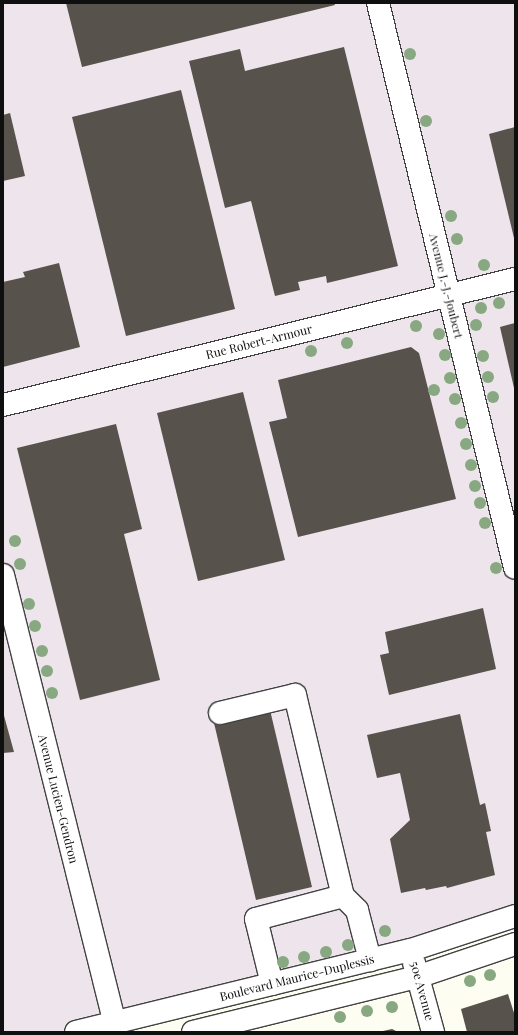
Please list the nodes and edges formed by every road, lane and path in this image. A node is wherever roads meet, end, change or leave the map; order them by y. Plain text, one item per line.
1 (378, 3) edge
2 (515, 279) edge
3 (448, 295) junction
4 (3, 405) edge
5 (515, 568) edge
6 (3, 575) edge
7 (220, 713) dead end
8 (343, 896) junction
9 (515, 916) edge
10 (515, 944) edge
11 (411, 950) junction
12 (370, 960) junction
13 (417, 978) junction
14 (272, 984) junction
15 (115, 1023) junction
16 (76, 1032) edge
17 (193, 1032) edge
18 (433, 1032) edge

1 - 3 street, Avenue J.-J.-Joubert
2 - 3 street, Rue Robert-Armour
3 - 4 street, Rue Robert-Armour
3 - 5 street, Avenue J.-J.-Joubert
6 - 15 street, Avenue Lucien-Gendron
7 - 8 street
8 - 12 street
8 - 14 street
9 - 11 street, Boulevard Maurice-Duplessis
10 - 13 street
11 - 12 street, Boulevard Maurice-Duplessis
11 - 13 street, 50e Avenue
12 - 14 street, Boulevard Maurice-Duplessis
13 - 17 street
13 - 18 street, 50e Avenue
14 - 15 street, Boulevard Maurice-Duplessis
15 - 16 street, Boulevard Maurice-Duplessis

